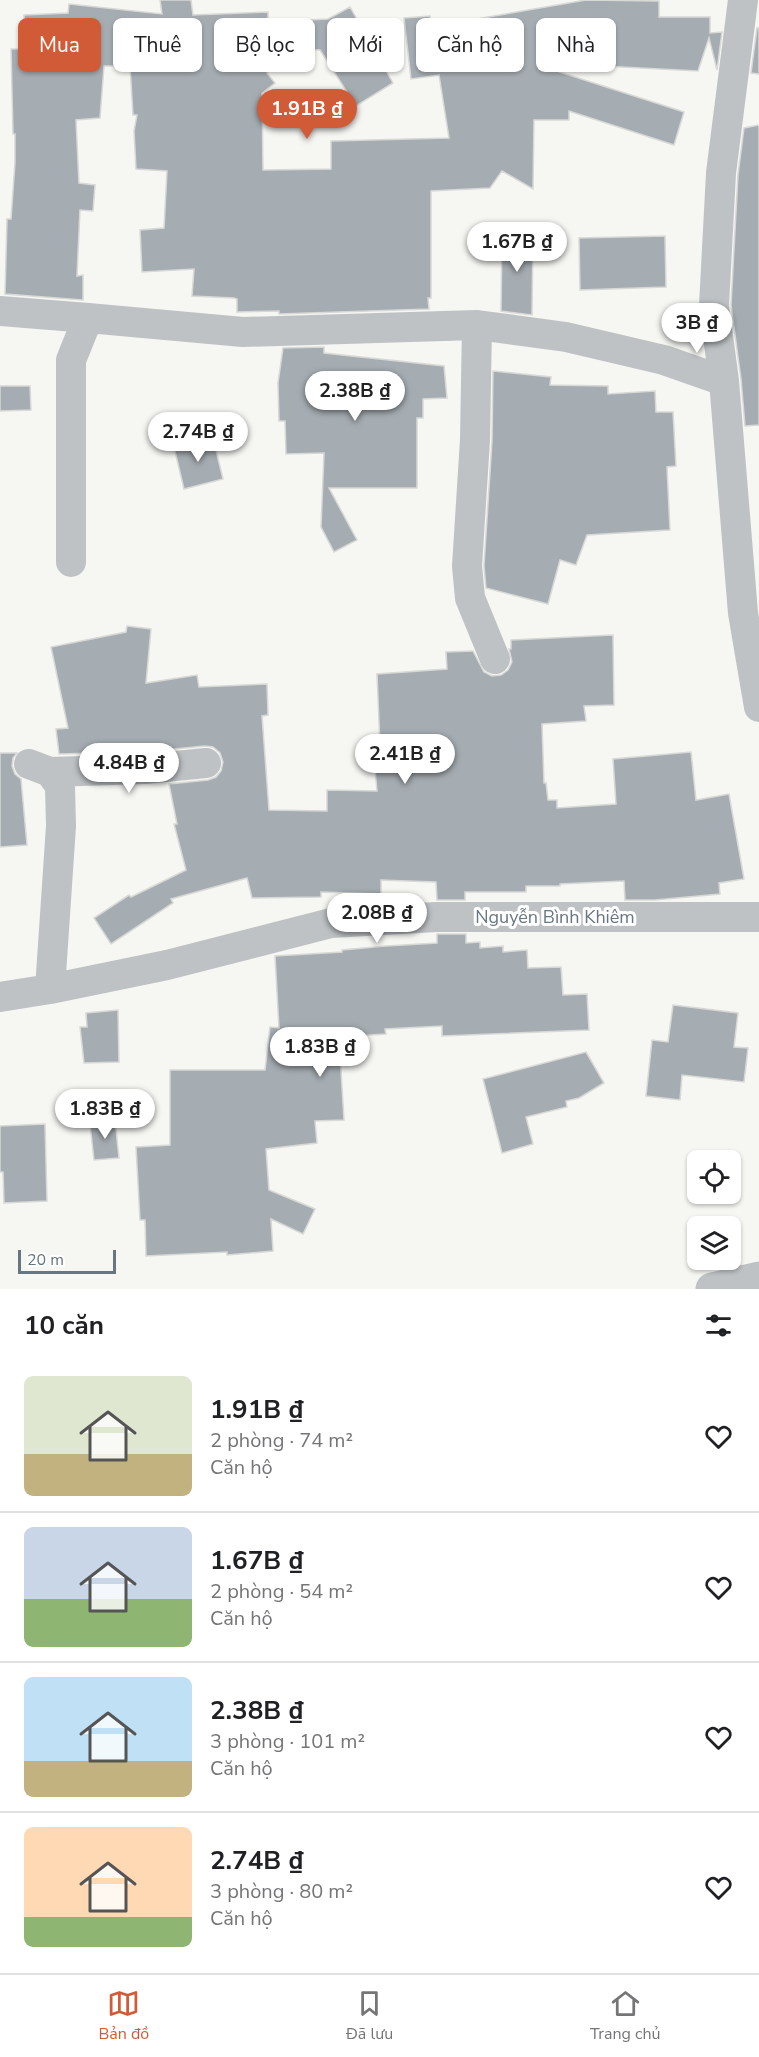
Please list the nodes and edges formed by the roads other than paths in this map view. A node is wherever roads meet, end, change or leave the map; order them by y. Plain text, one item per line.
1 (743, 0) edge
2 (0, 310) edge
3 (88, 318) junction
4 (477, 325) junction
5 (724, 381) junction
6 (71, 562) dead end
7 (495, 659) dead end
8 (759, 708) edge
9 (206, 763) dead end
10 (759, 917) edge
11 (50, 989) junction
12 (0, 997) edge
13 (759, 1278) edge
14 (712, 1289) edge

1 - 5 street
2 - 3 street
3 - 4 street
3 - 6 street
4 - 5 street
4 - 7 street
5 - 8 street
9 - 11 street
10 - 11 street, Nguyễn Bình Khiêm
11 - 12 street, Nguyễn Bình Khiêm
13 - 14 street

